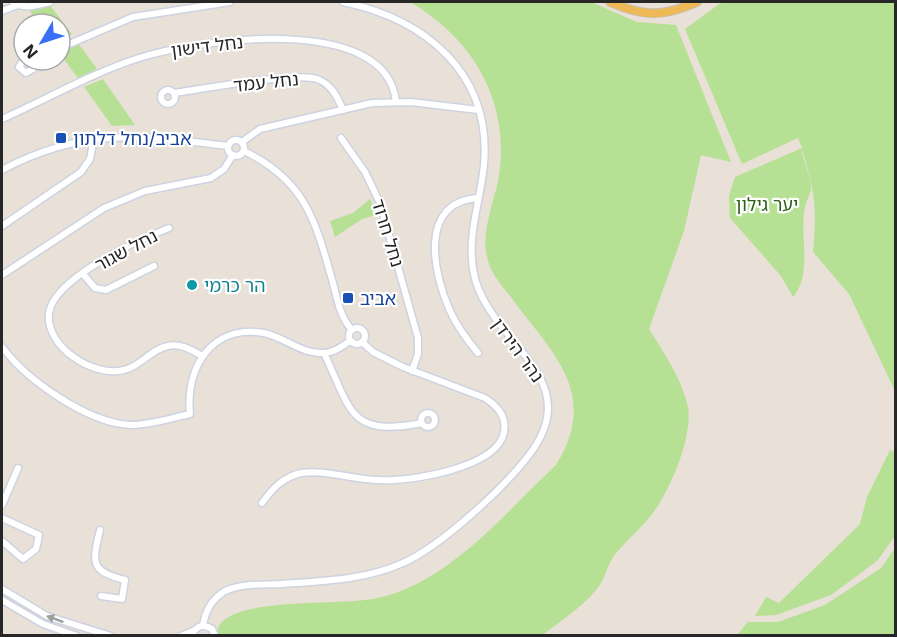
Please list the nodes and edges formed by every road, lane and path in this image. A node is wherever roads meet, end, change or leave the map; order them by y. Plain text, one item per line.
1 (50, 2) edge
2 (230, 2) edge
3 (344, 2) edge
4 (610, 2) edge
5 (697, 2) edge
6 (16, 3) edge
7 (2, 11) edge
8 (72, 43) edge
9 (174, 93) dead end
10 (396, 102) junction
11 (342, 110) junction
12 (478, 110) junction
13 (2, 119) edge
14 (94, 138) junction
15 (341, 138) dead end
16 (242, 142) junction
17 (228, 146) junction
18 (244, 151) junction
19 (233, 155) junction
20 (2, 170) edge
21 (478, 198) junction
22 (2, 226) edge
23 (169, 228) dead end
24 (154, 266) dead end
25 (83, 274) junction
26 (2, 275) edge
27 (351, 329) junction
28 (350, 341) junction
29 (362, 342) junction
30 (2, 347) edge
31 (324, 353) junction
32 (478, 353) dead end
33 (202, 356) junction
34 (412, 371) junction
35 (422, 423) dead end
36 (18, 468) dead end
37 (262, 503) dead end
38 (2, 505) edge
39 (2, 518) edge
40 (100, 530) dead end
41 (2, 541) edge
42 (2, 589) edge
43 (101, 596) dead end
44 (2, 600) edge
45 (203, 626) junction
46 (193, 633) edge
47 (77, 636) edge
48 (111, 636) edge
49 (181, 636) edge
50 (216, 636) edge

1 - 6 street
2 - 8 street
3 - 12 street, נהר הירדן
4 - 5 main road
6 - 7 street
9 - 11 street, נחל עמד
10 - 11 street
10 - 12 street
10 - 13 street, נחל דישון
11 - 16 street
12 - 21 street, נהר הירדן
14 - 17 street
14 - 20 street
14 - 22 street
15 - 34 street, נחל חרוד
16 - 17 street
16 - 18 street
17 - 19 street
18 - 19 street
18 - 27 street
19 - 26 street
21 - 32 street
21 - 45 street, נהר הירדן
23 - 25 street, נחל שגור
24 - 25 street, נחל שגור
25 - 33 street, נחל שגור
27 - 28 street
27 - 29 street
28 - 29 street
28 - 31 street
29 - 34 street
30 - 33 street
31 - 33 street
31 - 35 street
34 - 37 street
36 - 38 street
39 - 41 street
40 - 43 street
48 -> 42 street
44 - 47 street
45 - 46 street
45 - 50 street
46 - 49 street

